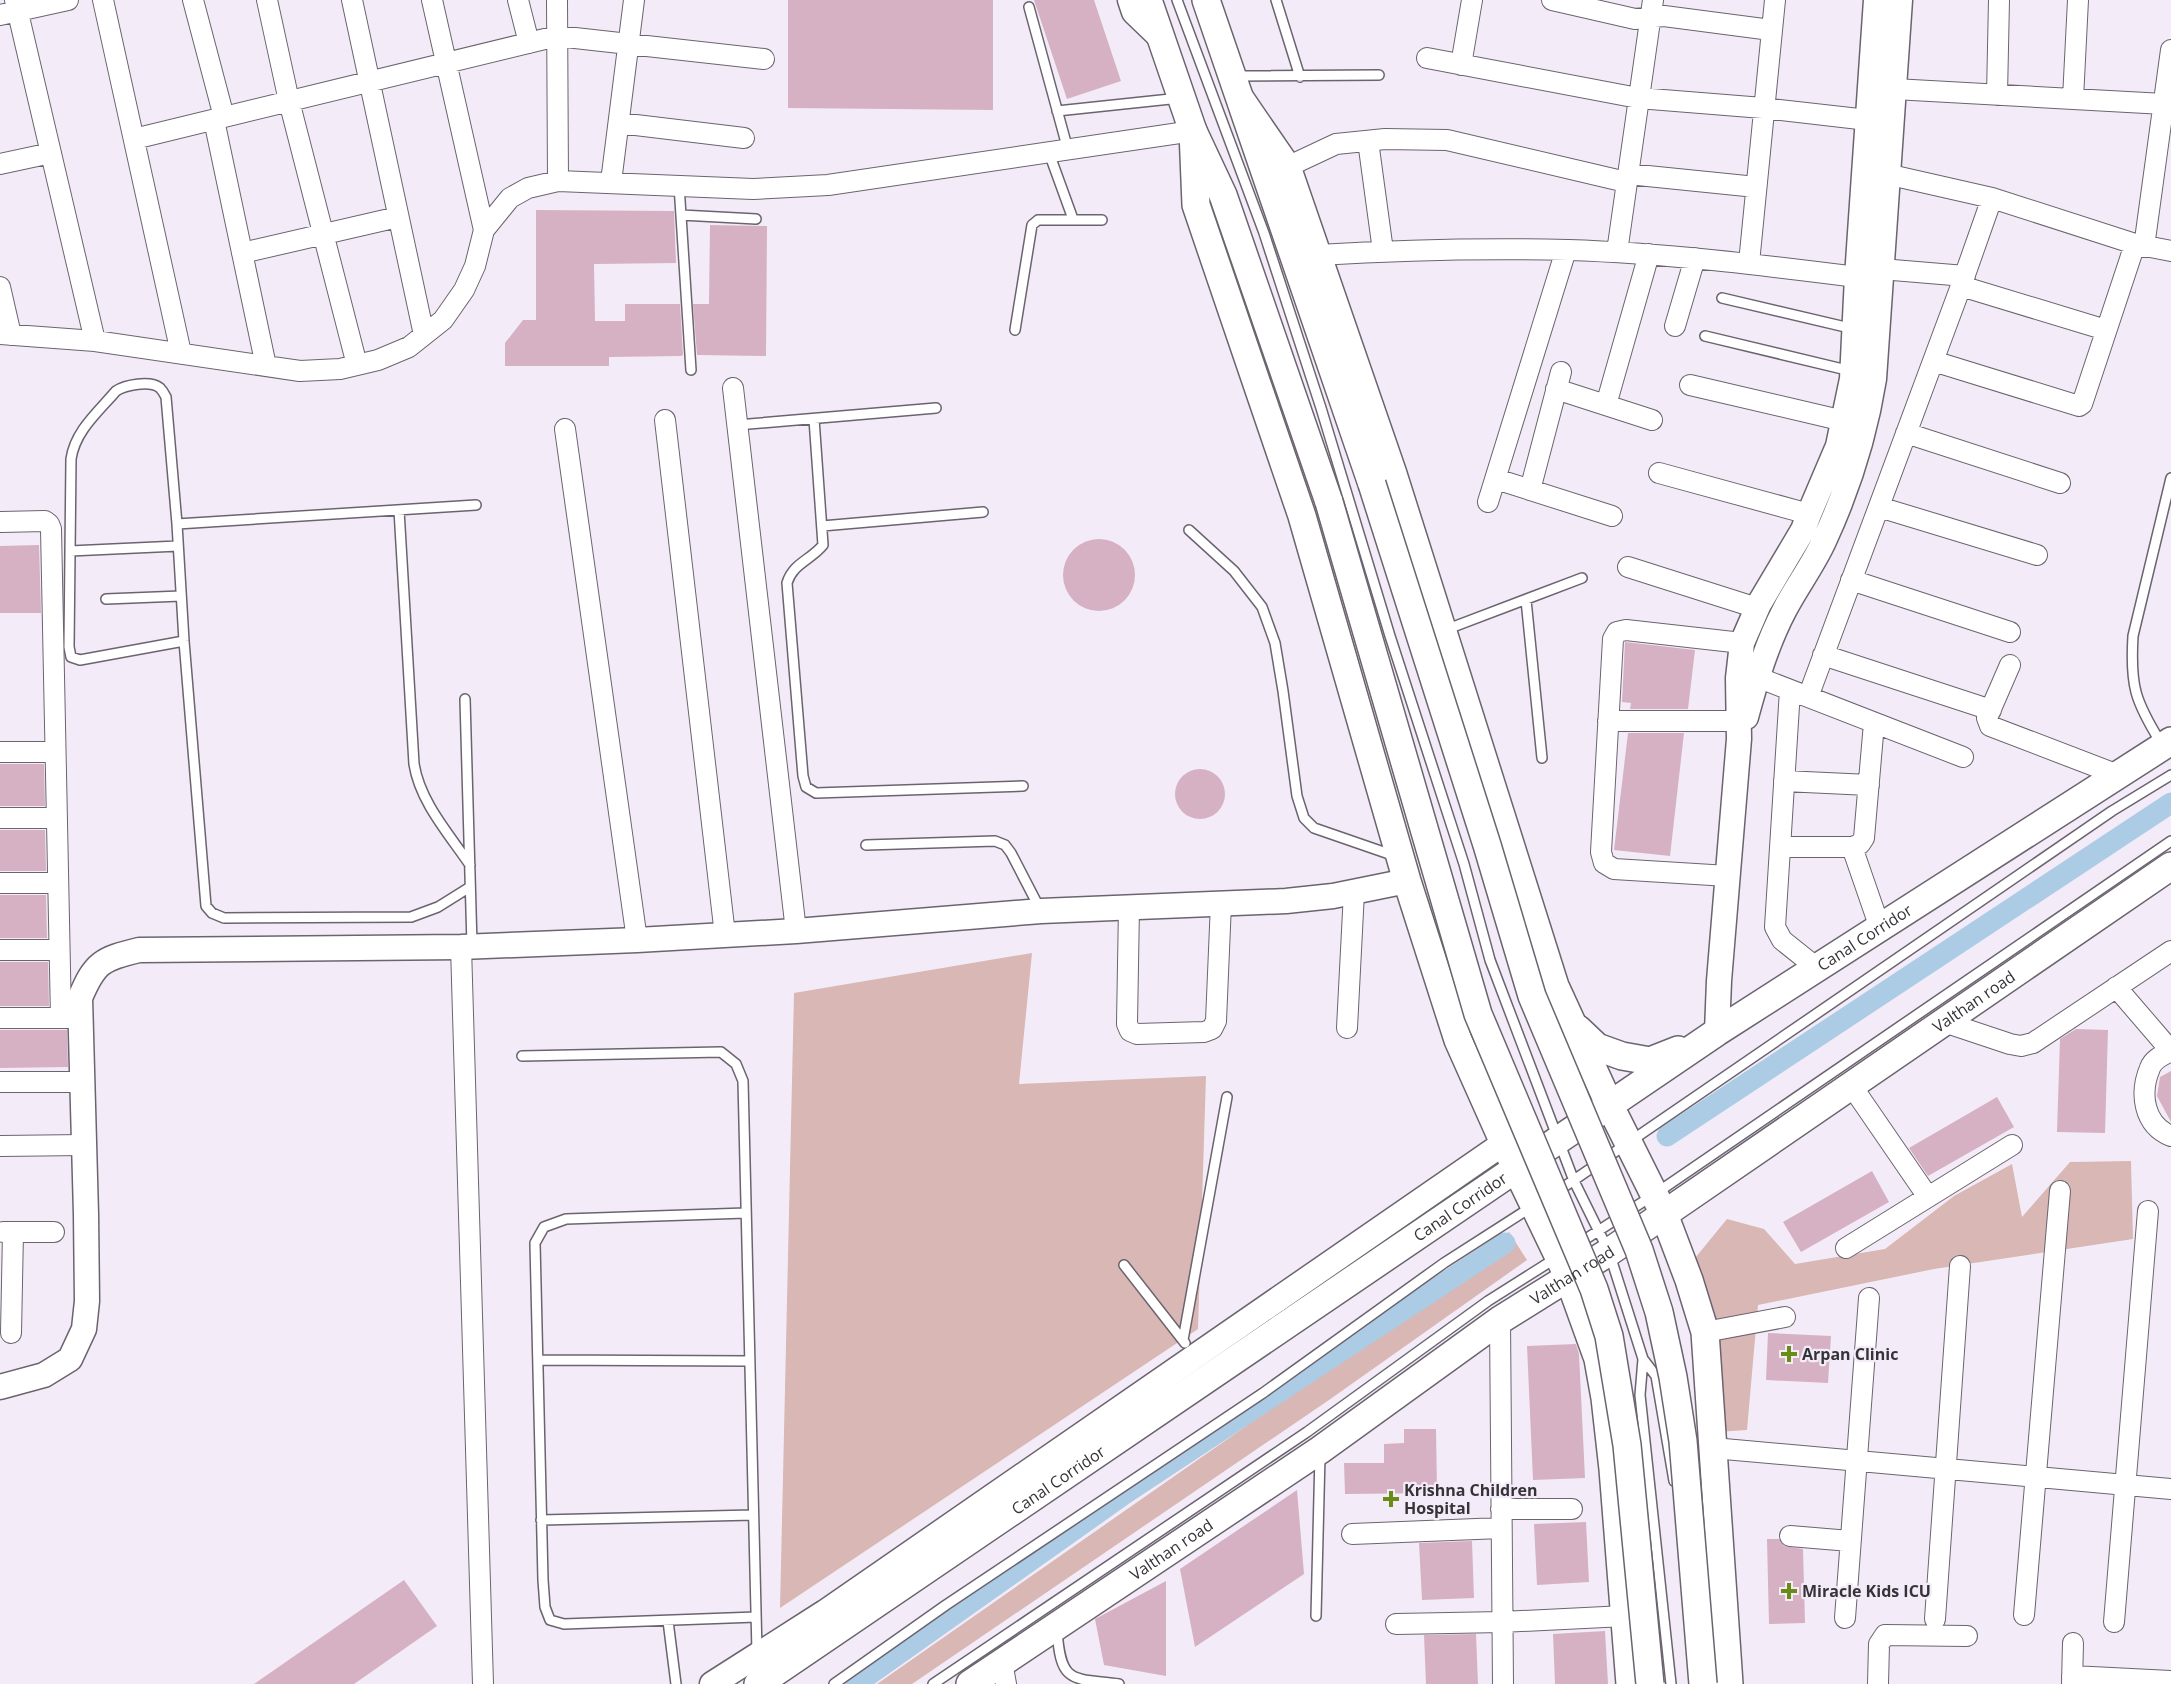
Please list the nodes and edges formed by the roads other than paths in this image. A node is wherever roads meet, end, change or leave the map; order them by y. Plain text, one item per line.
1 (68, 0) edge
2 (103, 0) edge
3 (193, 0) edge
4 (267, 0) edge
5 (352, 0) edge
6 (432, 0) edge
7 (518, 0) edge
8 (557, 0) edge
9 (634, 0) edge
10 (1130, 0) edge
11 (1148, 0) edge
12 (1177, 0) edge
13 (1206, 0) edge
14 (1276, 0) edge
15 (1472, 0) edge
16 (1775, 0) edge
17 (1876, 0) edge
18 (1900, 0) edge
19 (1999, 0) edge
20 (2078, 0) edge
21 (1557, 1) edge
22 (1029, 7) dead end
23 (1651, 8) edge
24 (11, 9) edge
25 (1771, 30) junction
26 (557, 36) junction
27 (1160, 37) junction
28 (529, 43) junction
29 (628, 43) junction
30 (1427, 58) dead end
31 (764, 60) dead end
32 (446, 63) junction
33 (2170, 63) edge
34 (1461, 65) junction
35 (1379, 75) dead end
36 (1300, 77) junction
37 (369, 82) junction
38 (1236, 88) junction
39 (1894, 89) junction
40 (1997, 95) junction
41 (1181, 98) junction
42 (1638, 98) junction
43 (2073, 99) junction
44 (289, 101) junction
45 (2164, 104) junction
46 (1763, 108) junction
47 (1057, 111) junction
48 (219, 118) junction
49 (1868, 120) junction
50 (618, 123) junction
51 (1193, 131) junction
52 (744, 138) dead end
53 (134, 139) junction
54 (1368, 141) junction
55 (1058, 151) junction
56 (51, 153) junction
57 (2164, 161) edge
58 (0, 164) edge
59 (1287, 167) junction
60 (1876, 172) junction
61 (1627, 178) junction
62 (558, 182) junction
63 (612, 182) junction
64 (680, 185) junction
65 (1756, 187) junction
66 (1992, 198) junction
67 (681, 215) junction
68 (398, 217) junction
69 (756, 219) dead end
70 (1073, 219) junction
71 (1102, 219) dead end
72 (484, 230) junction
73 (323, 234) junction
74 (2140, 245) junction
75 (1566, 250) junction
76 (1383, 251) junction
77 (2171, 251) edge
78 (1617, 252) junction
79 (242, 253) junction
80 (1649, 254) junction
81 (1318, 255) junction
82 (1695, 258) junction
83 (1749, 263) junction
84 (1866, 271) junction
85 (1963, 281) junction
86 (0, 287) edge
87 (1722, 298) dead end
88 (1675, 326) dead end
89 (1015, 330) dead end
90 (1855, 330) junction
91 (2106, 330) junction
92 (5, 334) edge
93 (424, 335) junction
94 (1705, 336) dead end
95 (95, 341) junction
96 (181, 353) junction
97 (1933, 361) junction
98 (357, 365) junction
99 (266, 366) junction
100 (691, 370) dead end
101 (1853, 372) junction
102 (1690, 385) dead end
103 (733, 388) dead end
104 (1606, 405) junction
105 (936, 408) dead end
106 (814, 419) junction
107 (664, 420) dead end
108 (1652, 420) dead end
109 (1844, 422) junction
110 (737, 425) junction
111 (565, 429) dead end
112 (1906, 434) junction
113 (1659, 474) dead end
114 (2171, 478) edge
115 (1496, 479) junction
116 (2060, 483) dead end
117 (1530, 490) junction
118 (1488, 502) dead end
119 (476, 505) dead end
120 (1879, 507) junction
121 (399, 510) junction
122 (983, 512) dead end
123 (1809, 514) junction
124 (1612, 516) dead end
125 (1, 522) edge
126 (177, 524) junction
127 (822, 526) junction
128 (1189, 530) dead end
129 (178, 546) junction
130 (70, 551) junction
131 (2037, 555) dead end
132 (1628, 567) dead end
133 (1582, 578) dead end
134 (1851, 580) junction
135 (181, 596) junction
136 (106, 599) dead end
137 (1526, 600) junction
138 (1757, 608) junction
139 (1443, 631) junction
140 (2010, 632) dead end
141 (184, 641) junction
142 (1742, 643) junction
143 (1823, 655) junction
144 (2010, 665) dead end
145 (1757, 677) junction
146 (1799, 693) junction
147 (465, 699) dead end
148 (1991, 710) junction
149 (1608, 721) junction
150 (1874, 723) junction
151 (1739, 730) junction
152 (2167, 744) edge
153 (0, 752) edge
154 (55, 752) junction
155 (1963, 757) dead end
156 (1542, 758) dead end
157 (2171, 774) edge
158 (2118, 775) junction
159 (1784, 781) junction
160 (1869, 785) junction
161 (1023, 786) dead end
162 (0, 818) edge
163 (57, 818) junction
164 (2171, 840) edge
165 (866, 845) dead end
166 (1780, 847) junction
167 (1852, 848) junction
168 (470, 865) junction
169 (2170, 868) edge
170 (1403, 870) junction
171 (1728, 876) junction
172 (0, 883) edge
173 (58, 883) junction
174 (470, 887) junction
175 (1354, 892) junction
176 (1221, 903) junction
177 (1129, 907) junction
178 (1041, 911) junction
179 (1880, 928) junction
180 (796, 931) junction
181 (725, 935) junction
182 (637, 940) junction
183 (466, 947) junction
184 (0, 950) edge
185 (59, 950) junction
186 (2171, 951) edge
187 (1817, 968) junction
188 (2116, 987) junction
189 (0, 1018) edge
190 (71, 1018) junction
191 (1944, 1022) junction
192 (1572, 1024) junction
193 (1347, 1028) dead end
194 (1717, 1032) junction
195 (2171, 1051) edge
196 (522, 1056) dead end
197 (0, 1082) edge
198 (83, 1082) junction
199 (1851, 1084) junction
200 (1227, 1097) dead end
201 (1610, 1106) junction
202 (2171, 1136) edge
203 (1559, 1141) junction
204 (1504, 1143) junction
205 (1629, 1143) junction
206 (84, 1145) junction
207 (2012, 1145) dead end
208 (0, 1146) edge
209 (1516, 1167) junction
210 (1574, 1181) junction
211 (2060, 1191) dead end
212 (1928, 1197) junction
213 (1659, 1204) junction
214 (1534, 1205) junction
215 (2148, 1211) dead end
216 (746, 1213) junction
217 (7, 1232) edge
218 (54, 1232) dead end
219 (1604, 1242) junction
220 (1846, 1248) dead end
221 (1124, 1265) dead end
222 (1563, 1266) junction
223 (1960, 1266) dead end
224 (1869, 1298) dead end
225 (1785, 1317) dead end
226 (1500, 1320) junction
227 (1705, 1332) junction
228 (11, 1333) dead end
229 (1190, 1348) junction
230 (1643, 1359) junction
231 (538, 1360) junction
232 (750, 1361) junction
233 (0, 1387) edge
234 (1713, 1448) junction
235 (1320, 1450) junction
236 (1856, 1461) junction
237 (1945, 1469) junction
238 (2036, 1477) junction
239 (2126, 1485) junction
240 (2171, 1489) edge
241 (1675, 1493) dead end
242 (1572, 1509) dead end
243 (753, 1515) junction
244 (1501, 1518) junction
245 (541, 1520) junction
246 (1352, 1534) dead end
247 (1790, 1536) dead end
248 (1850, 1542) junction
249 (1685, 1592) dead end
250 (1687, 1614) dead end
251 (2024, 1615) dead end
252 (1316, 1616) dead end
253 (1625, 1616) junction
254 (756, 1617) junction
255 (1845, 1618) dead end
256 (1935, 1619) dead end
257 (668, 1620) junction
258 (1502, 1623) junction
259 (2114, 1623) dead end
260 (1396, 1624) dead end
261 (1057, 1626) junction
262 (1967, 1636) dead end
263 (2073, 1643) dead end
264 (757, 1655) junction
265 (1004, 1673) edge
266 (2072, 1680) edge
267 (2171, 1681) edge
268 (483, 1684) edge
269 (676, 1684) edge
270 (712, 1684) edge
271 (758, 1684) edge
272 (834, 1684) edge
273 (933, 1684) edge
274 (970, 1684) edge
275 (1119, 1684) edge
276 (1503, 1684) edge
277 (1630, 1684) edge
278 (1650, 1684) edge
279 (1671, 1684) edge
280 (1703, 1684) edge
281 (1729, 1684) edge
282 (1878, 1684) edge

1 - 24 street
2 - 53 street
3 - 48 street
4 - 44 street
5 - 37 street
6 - 32 street
7 - 28 street
8 - 26 street
9 - 29 street
10 - 27 street
11 - 27 main road
12 - 203 lane
13 - 38 main road
14 - 36 lane
15 - 34 street
16 - 25 street
17 - 49 street
18 - 39 street
19 - 40 street
20 - 43 street
21 - 23 street
22 - 47 lane
23 - 25 street
23 - 42 street
24 - 56 street
25 - 46 street
26 - 28 street
26 - 29 street
26 - 62 street
27 - 41 main road
28 - 32 street
29 - 31 street
29 - 50 street
30 - 34 street
32 - 37 street
32 - 72 street
33 - 45 street
34 - 42 street
35 - 36 lane
36 - 38 lane
37 - 44 street
37 - 68 street
38 - 59 main road
38 - 280 main road, bridge
39 - 40 street
39 - 60 street
40 - 43 street
41 - 47 lane
41 - 51 main road
42 - 46 street
42 - 61 street
43 - 45 street
44 - 48 street
44 - 73 street
45 - 57 street
46 - 49 street
46 - 65 street
47 - 55 lane
48 - 53 street
48 - 79 street
49 - 60 street
50 - 52 street
50 - 63 street
51 - 55 street
51 - 170 main road
51 - 278 main road, bridge
53 - 96 street
54 - 59 street
54 - 61 street
54 - 76 street
55 - 64 street
55 - 70 lane
56 - 58 street
56 - 95 street
57 - 74 street
59 - 81 main road
60 - 66 street
60 - 84 street
61 - 65 street
61 - 78 street
62 - 63 street
62 - 72 street
63 - 64 street
64 - 67 lane
65 - 83 street
66 - 74 street
66 - 85 street
67 - 69 lane
67 - 100 lane
68 - 73 street
68 - 93 street
70 - 71 lane
70 - 89 lane
72 - 93 street
73 - 79 street
73 - 98 street
74 - 77 street
74 - 91 street
75 - 76 street
75 - 78 street
75 - 115 street
76 - 81 street
78 - 80 street
79 - 99 street
80 - 82 street
80 - 104 street
81 - 139 main road
82 - 83 street
82 - 88 street
83 - 84 street
84 - 85 street
84 - 90 street
84 - 145 street
85 - 91 street
85 - 97 street
86 - 92 street
87 - 90 lane
90 - 101 street
91 - 97 street
92 - 95 street
93 - 98 street
94 - 101 lane
95 - 96 street
96 - 99 street
97 - 112 street
98 - 99 street
101 - 109 street
102 - 109 street
103 - 110 street
104 - 108 street
104 - 117 street
105 - 106 lane
106 - 110 lane
106 - 127 lane
107 - 181 street
109 - 123 street
110 - 180 street
111 - 182 street
112 - 116 street
112 - 120 street
113 - 123 street
114 - 152 lane
115 - 117 street
115 - 118 street
117 - 124 street
119 - 121 lane
120 - 131 street
120 - 134 street
121 - 126 lane
121 - 168 lane
122 - 127 lane
123 - 138 street
125 - 154 street
126 - 129 lane
126 - 130 lane
127 - 161 lane
128 - 170 lane
129 - 130 lane
129 - 135 lane
130 - 141 lane
132 - 138 street
133 - 137 lane
134 - 140 street
134 - 143 street
135 - 136 lane
135 - 141 lane
137 - 139 lane
137 - 156 lane
138 - 142 street
139 - 192 main road
141 - 174 lane
142 - 149 street
142 - 151 street
143 - 146 street
143 - 148 street
144 - 148 street
145 - 146 street
145 - 151 street
146 - 150 street
146 - 159 street
147 - 168 lane
148 - 158 street
149 - 151 street
149 - 171 street
150 - 155 street
150 - 160 street
151 - 171 street
152 - 158 main road, Canal Corridor
153 - 154 street
154 - 163 street
157 - 205 lane
158 - 179 main road, Canal Corridor
159 - 160 street
159 - 166 street
160 - 167 street
162 - 163 street
163 - 173 street
164 - 213 lane
165 - 178 lane
166 - 167 street
166 - 187 street
167 - 179 street
168 - 174 lane
169 - 191 main road, Valthan road
170 - 175 street
170 - 204 main road
171 - 194 street
172 - 173 street
173 - 185 street
174 - 183 lane
175 - 176 street
175 - 193 street
176 - 177 street
176 - 177 street
177 - 178 street
178 - 180 street
179 - 187 main road, Canal Corridor
180 - 181 street
181 - 182 street
182 - 183 street
183 - 190 street
183 - 268 street
184 - 185 street
185 - 190 street
186 - 188 street
187 - 194 main road, Canal Corridor
188 - 191 street
188 - 195 street
189 - 190 street
190 - 198 street
191 - 199 main road, Valthan road
192 - 194 main road
192 - 201 main road
194 - 201 main road, Canal Corridor
195 - 202 street
196 - 216 lane
197 - 198 street
198 - 206 street
199 - 212 street
199 - 213 main road, Valthan road
200 - 229 lane
201 - 203 main road, Canal Corridor
201 - 205 main road
203 - 209 main road, Canal Corridor
203 - 210 lane
204 - 209 main road
204 - 229 street
205 - 210 lane
205 - 213 main road
206 - 208 street
206 - 233 street
207 - 212 street
209 - 214 main road
209 - 271 main road, Canal Corridor
210 - 214 lane
210 - 219 lane
211 - 238 street
212 - 220 street
213 - 219 main road, Valthan road
213 - 227 main road
214 - 222 main road
214 - 272 lane
215 - 239 street
216 - 231 lane
216 - 232 lane
217 - 218 street
217 - 228 street
219 - 222 main road, Valthan road
219 - 230 lane
221 - 229 lane
222 - 226 main road, Valthan road
222 - 253 main road
222 - 273 lane
223 - 237 street
224 - 236 street
225 - 227 street
226 - 235 main road, Valthan road
226 - 244 street
227 - 234 main road
229 - 264 street
230 - 241 lane
230 - 279 lane
231 - 232 lane
231 - 245 lane
232 - 243 lane
234 - 236 street
234 - 281 main road
235 - 252 lane
235 - 261 main road, Valthan road
236 - 237 street
236 - 248 street
237 - 238 street
237 - 256 street
238 - 239 street
238 - 251 street
239 - 240 street
239 - 259 street
242 - 244 street
243 - 245 lane
243 - 254 lane
244 - 246 street
244 - 258 street
245 - 257 lane
247 - 248 street
248 - 255 street
249 - 250 lane
253 - 258 street
253 - 277 main road
254 - 257 lane
254 - 264 lane
257 - 269 lane
258 - 260 street
258 - 276 street
261 - 265 main road, Valthan road
261 - 275 lane
262 - 282 street
263 - 266 street
264 - 270 street
265 - 274 main road, Valthan road
266 - 267 street

